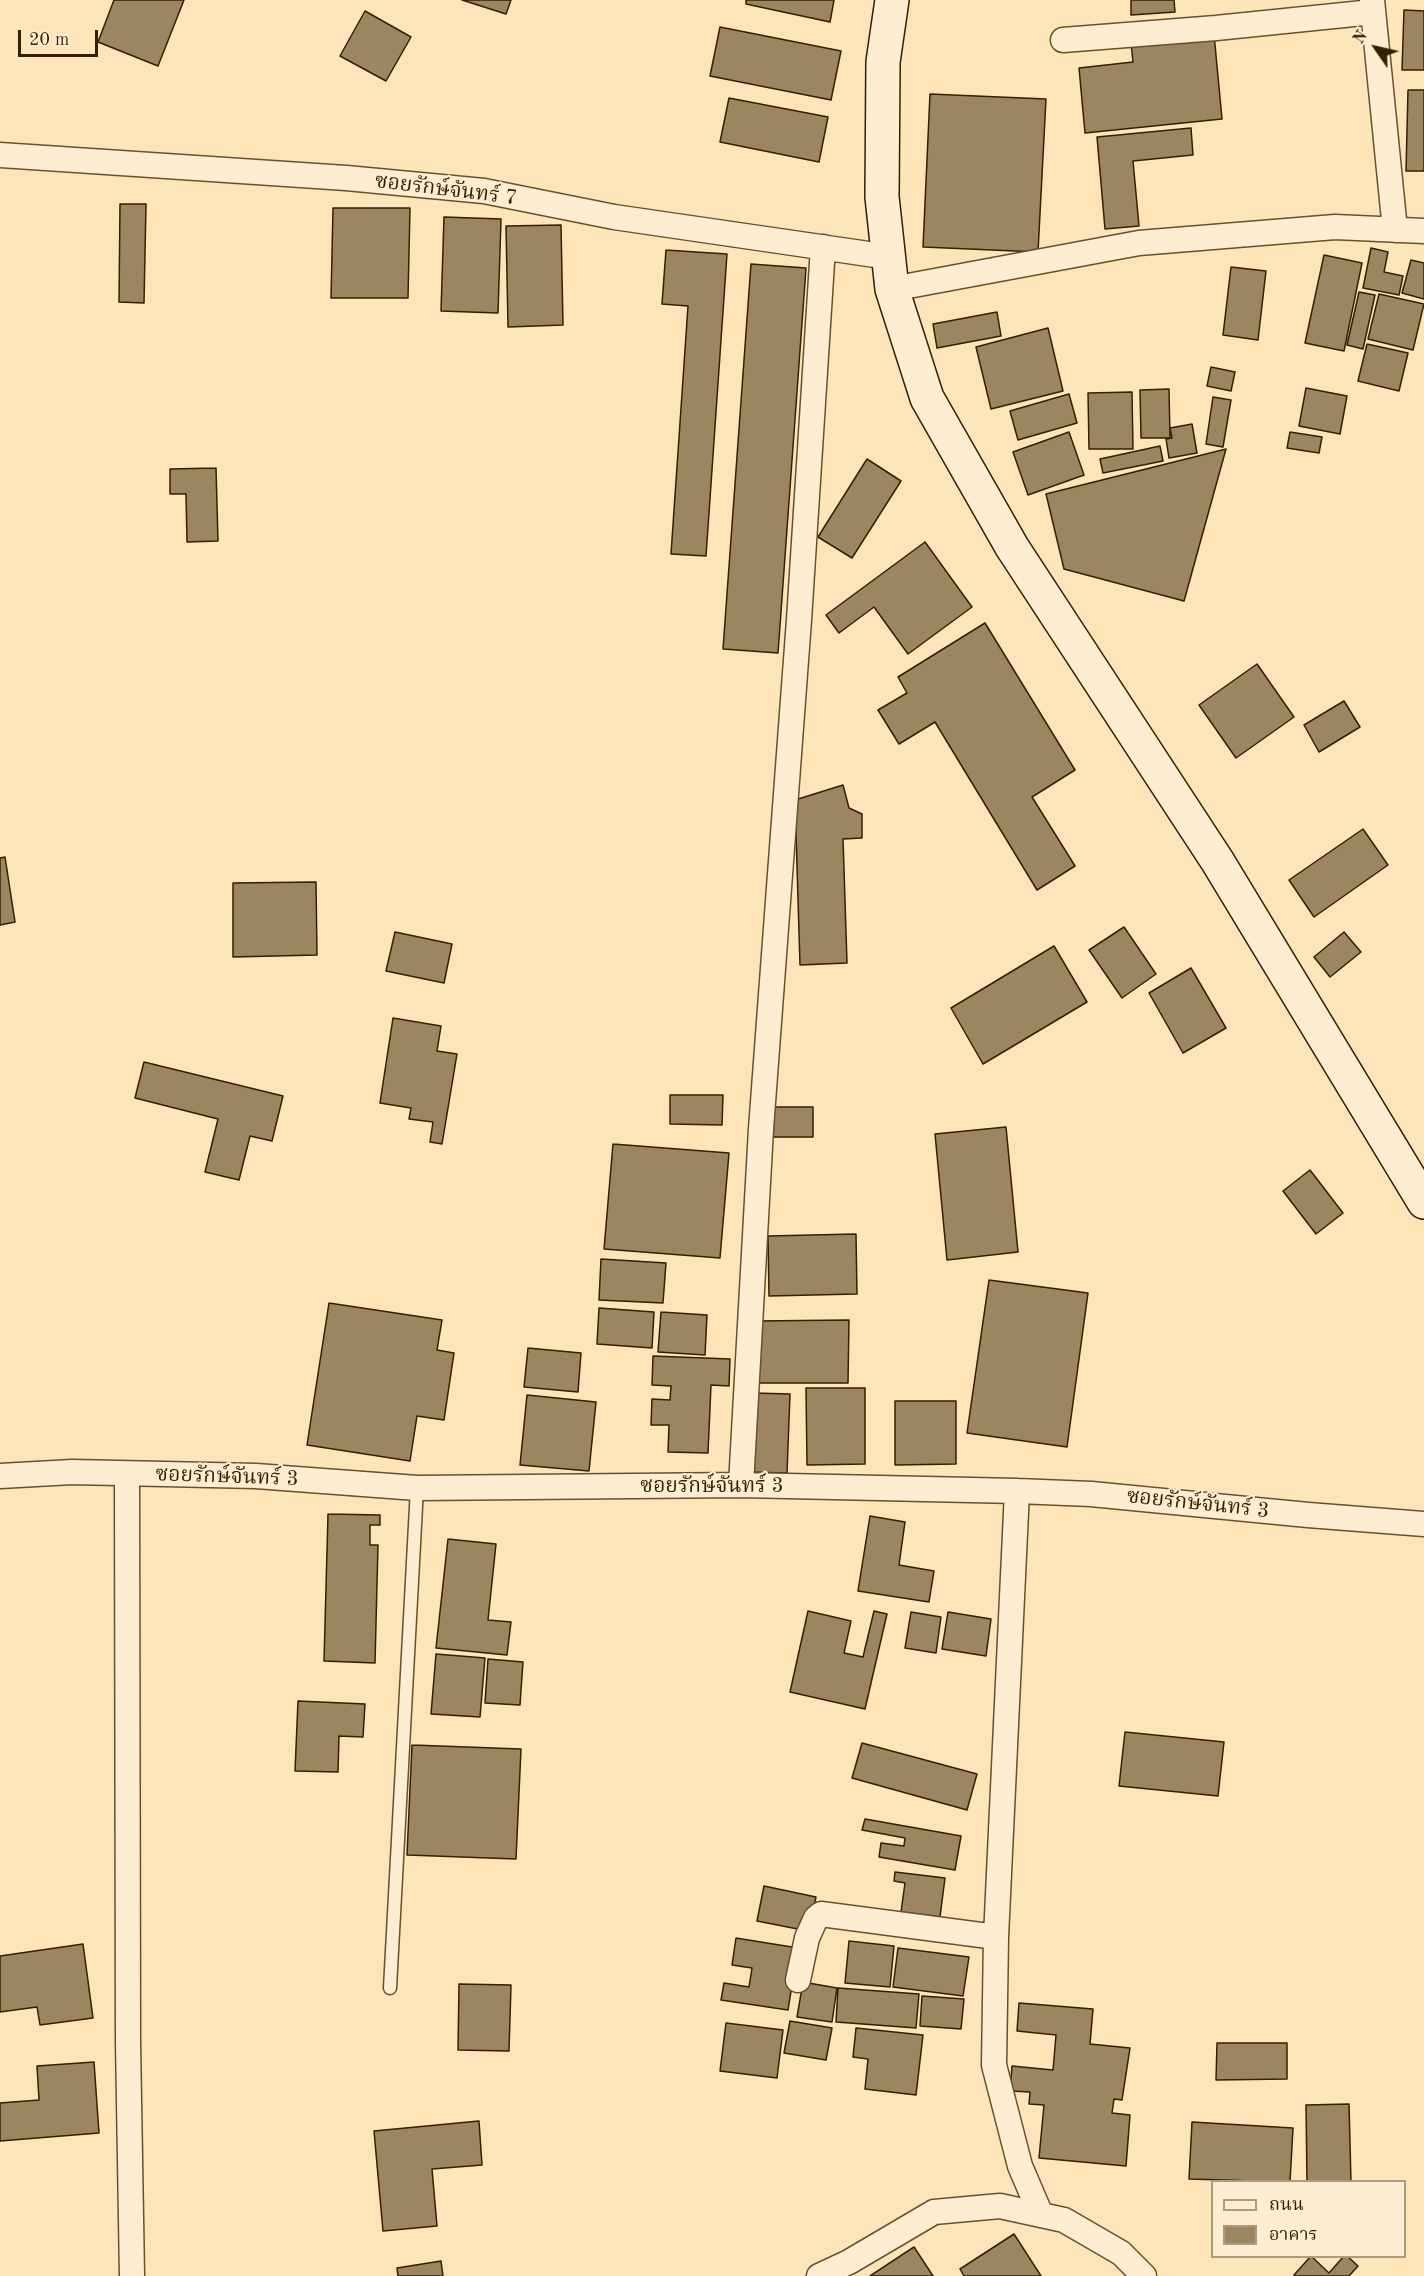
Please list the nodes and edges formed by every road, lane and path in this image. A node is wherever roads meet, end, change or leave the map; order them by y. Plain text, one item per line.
1 (892, 0) edge
2 (1372, 6) edge
3 (1063, 40) dead end
4 (0, 155) edge
5 (1395, 230) junction
6 (1424, 231) edge
7 (823, 247) junction
8 (889, 257) junction
9 (892, 290) junction
10 (1424, 1202) edge
11 (127, 1474) junction
12 (0, 1476) edge
13 (741, 1485) junction
14 (417, 1488) junction
15 (1017, 1491) junction
16 (1424, 1524) edge
17 (996, 1937) junction
18 (798, 1980) dead end
19 (390, 1988) dead end
20 (1041, 2215) junction
21 (132, 2276) edge
22 (819, 2276) edge
23 (1144, 2276) edge

1 - 8 main road
2 - 3 street
2 - 5 street
4 - 7 street, ซอยรักษ์จันทร์ 7
5 - 6 street
5 - 9 street
7 - 8 street, ซอยรักษ์จันทร์ 7
7 - 13 street
8 - 9 main road
9 - 10 main road
11 - 12 street, ซอยรักษ์จันทร์ 3
11 - 14 street, ซอยรักษ์จันทร์ 3
11 - 21 street
13 - 14 street, ซอยรักษ์จันทร์ 3
13 - 15 street, ซอยรักษ์จันทร์ 3
14 - 19 lane
15 - 16 street, ซอยรักษ์จันทร์ 3
15 - 17 street
17 - 18 street
17 - 20 street
20 - 22 street
20 - 23 street

